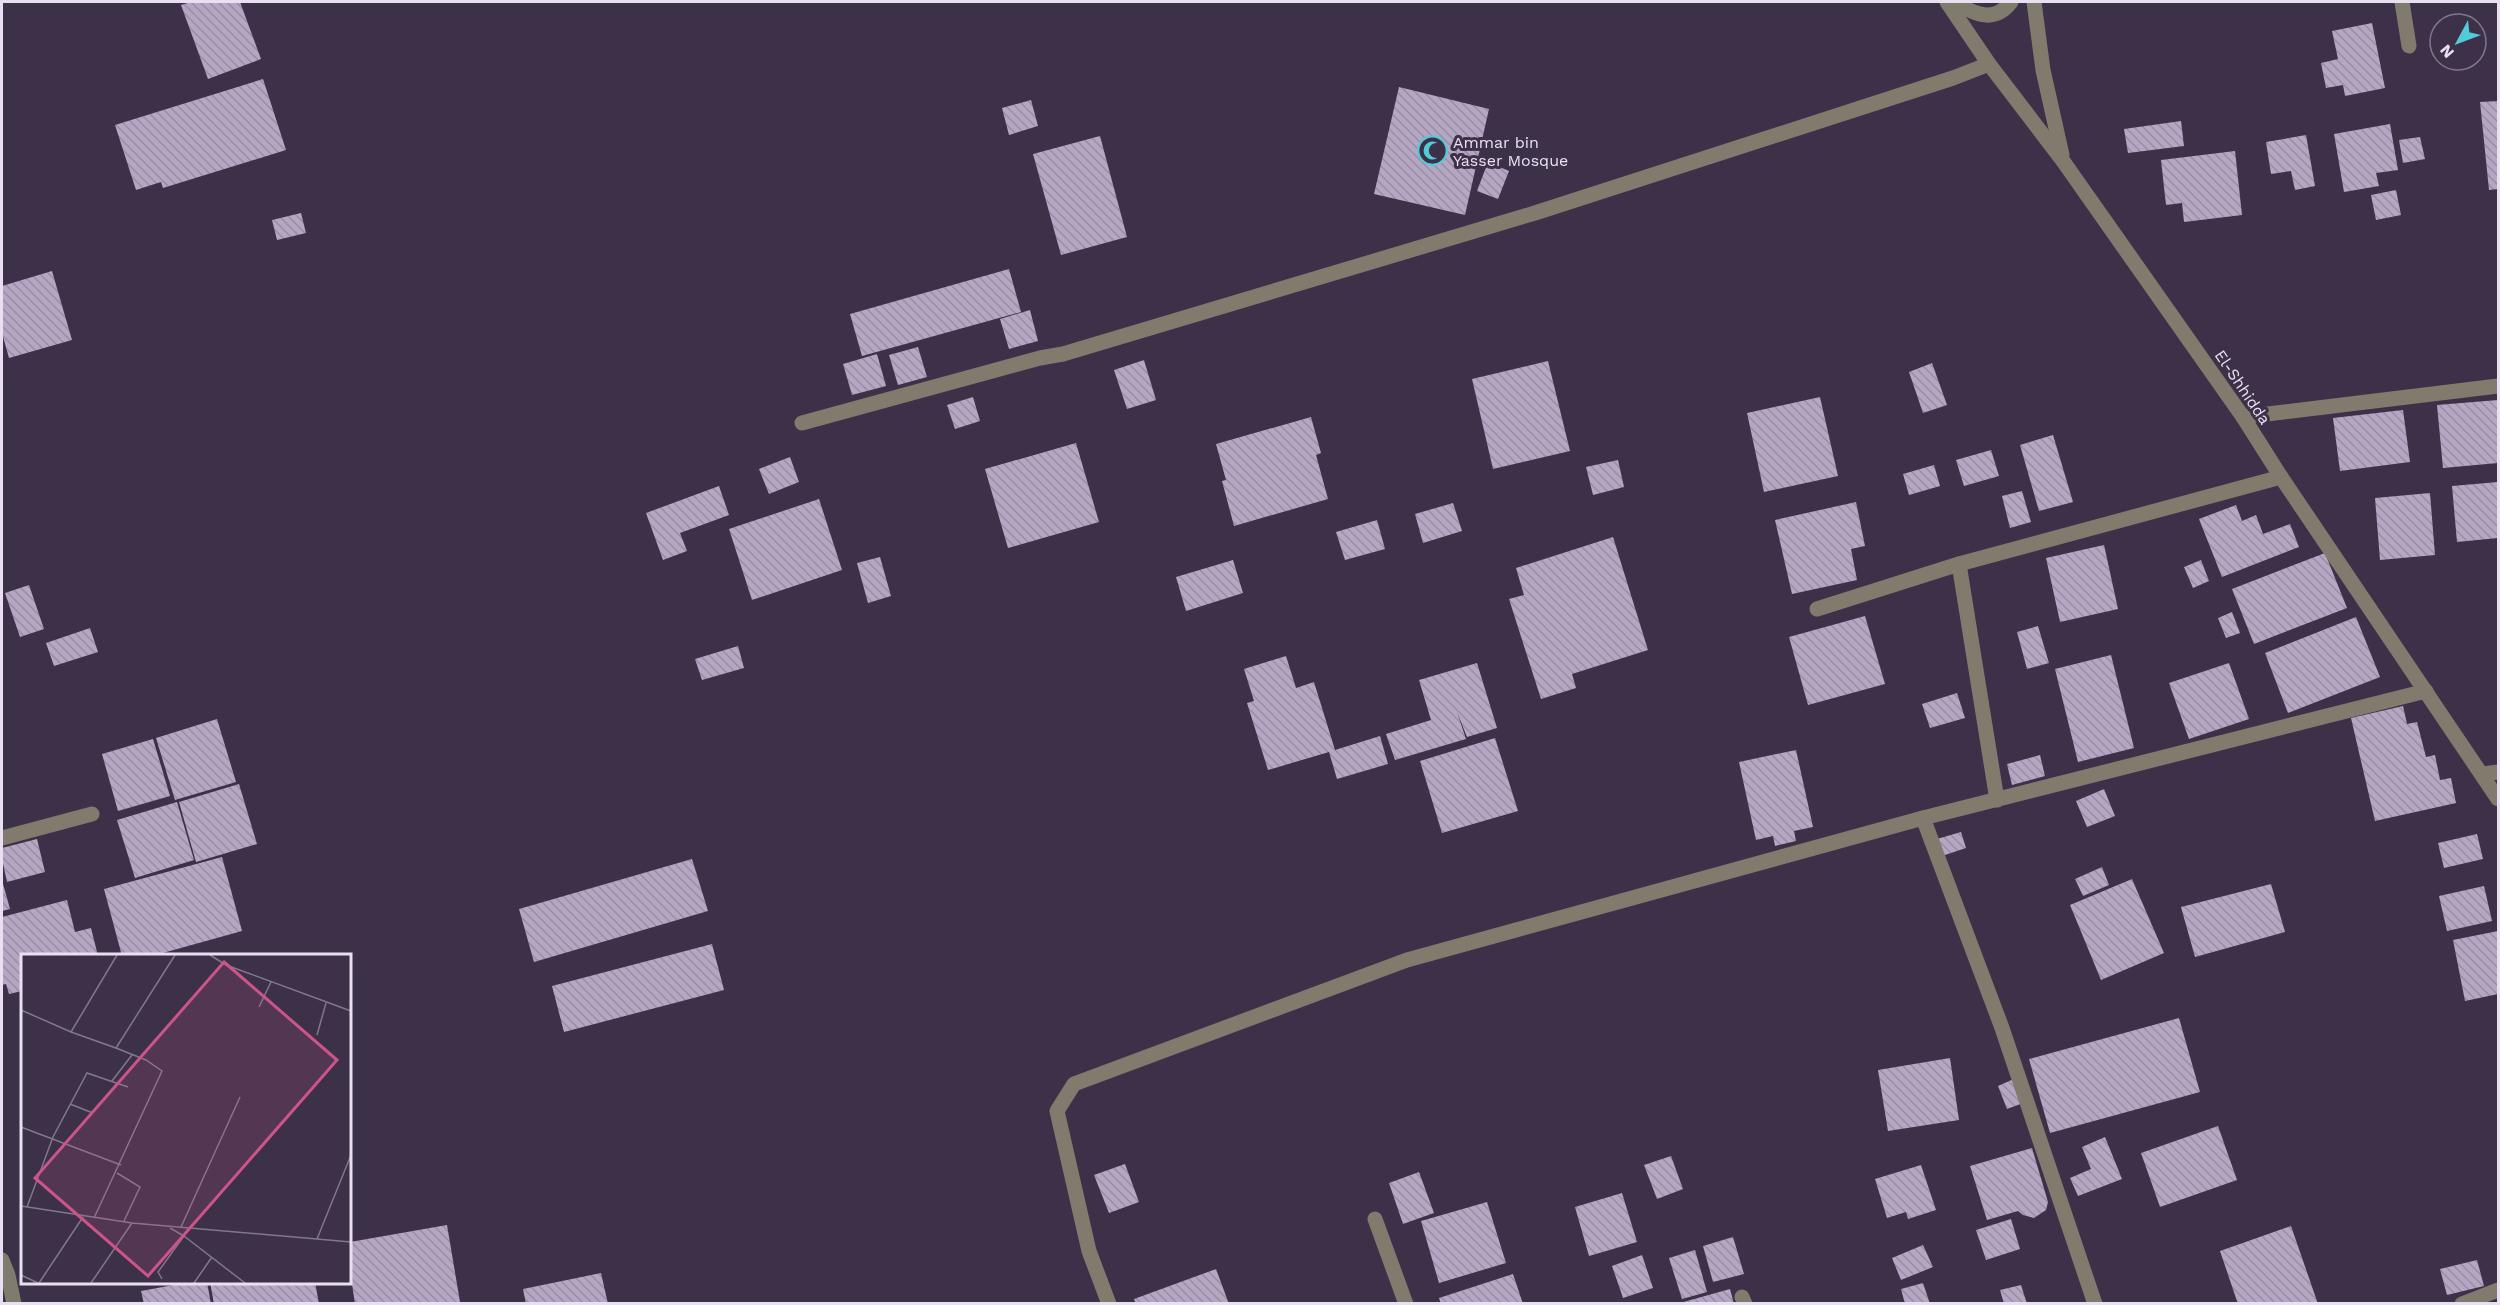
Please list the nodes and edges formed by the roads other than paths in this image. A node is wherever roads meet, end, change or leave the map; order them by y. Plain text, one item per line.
1 (1947, 2) edge
2 (1956, 2) edge
3 (2011, 2) edge
4 (2034, 2) edge
5 (2402, 2) edge
6 (2409, 46) dead end
7 (1989, 64) junction
8 (2063, 161) junction
9 (2499, 386) edge
10 (2243, 417) junction
11 (802, 423) dead end
12 (2281, 477) junction
13 (1959, 564) junction
14 (1817, 609) dead end
15 (2426, 691) junction
16 (2491, 773) edge
17 (2499, 799) edge
18 (1997, 800) junction
19 (92, 814) dead end
20 (1923, 818) junction
21 (2, 838) edge
22 (1375, 1219) dead end
23 (2, 1260) edge
24 (2499, 1290) edge
25 (14, 1304) edge
26 (1109, 1304) edge
27 (1406, 1304) edge
28 (2095, 1304) edge
29 (2462, 1304) edge

1 - 7 street, El-Shhidda
2 - 3 street
4 - 8 street
5 - 6 street
7 - 8 street, El-Shhidda
7 - 11 street
8 - 10 street, El-Shhidda
9 - 10 street
10 - 12 street, El-Shhidda
12 - 13 street
12 - 15 street, El-Shhidda
13 - 14 street
13 - 18 street
15 - 16 street, El-Shhidda
15 - 18 street
16 - 17 street, El-Shhidda
18 - 20 street
19 - 21 street
20 - 26 street
20 - 28 street
22 - 27 street
23 - 25 street
24 - 29 street

